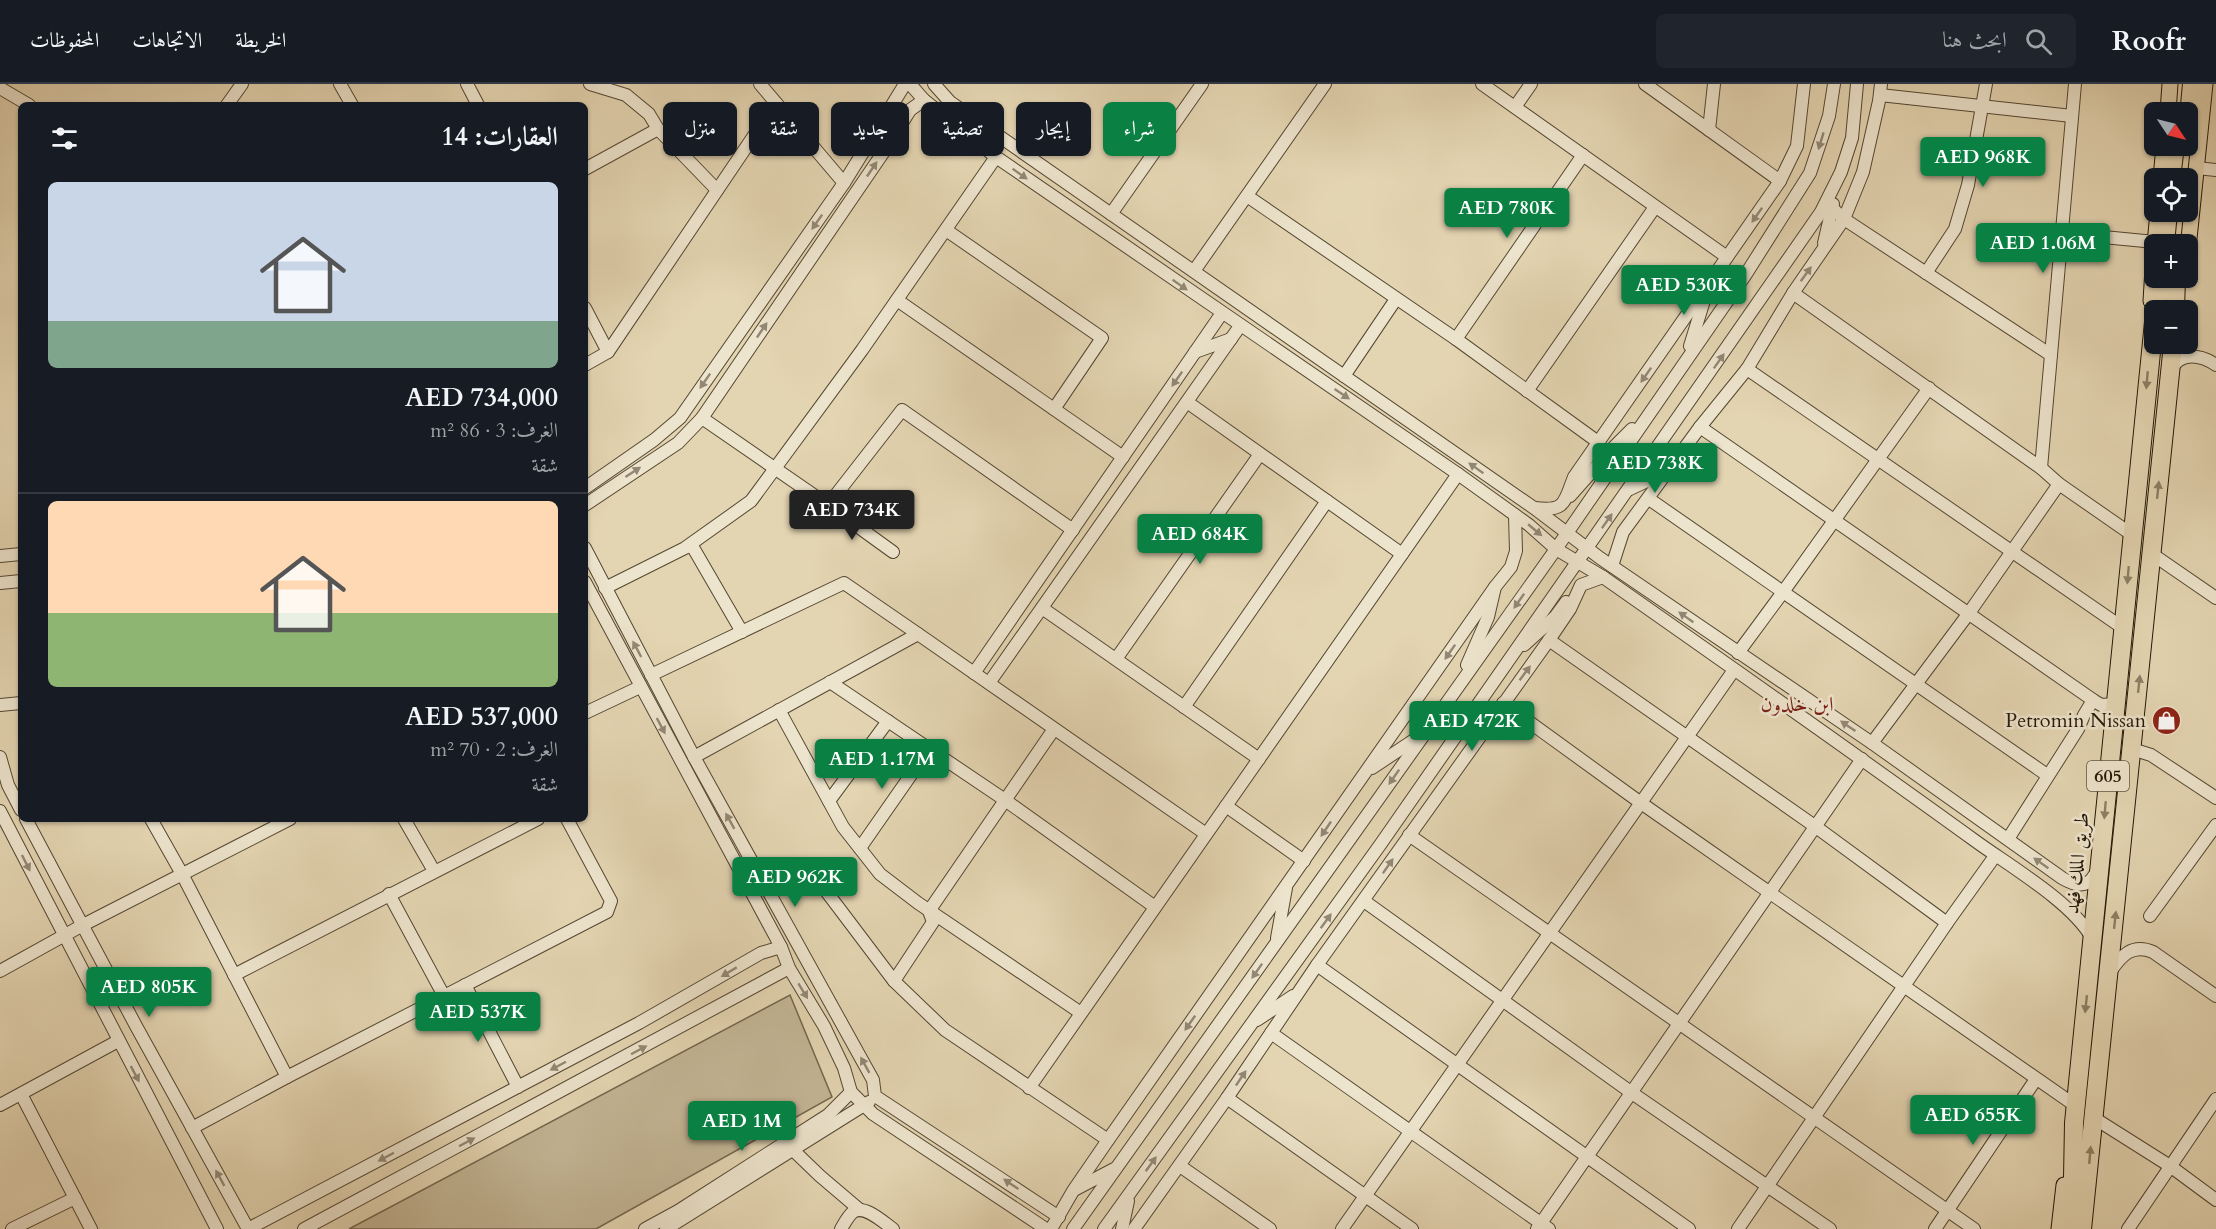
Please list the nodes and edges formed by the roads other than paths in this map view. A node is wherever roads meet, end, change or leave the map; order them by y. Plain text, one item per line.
1 (242, 84) edge
2 (340, 84) edge
3 (467, 84) edge
4 (590, 84) edge
5 (759, 84) edge
6 (905, 84) edge
7 (910, 84) edge
8 (933, 84) edge
9 (1202, 84) edge
10 (1325, 84) edge
11 (1482, 84) edge
12 (1531, 84) edge
13 (1645, 84) edge
14 (1714, 84) edge
15 (1804, 84) edge
16 (1834, 84) edge
17 (1857, 84) edge
18 (1986, 84) edge
19 (2075, 84) edge
20 (2170, 84) edge
21 (2181, 84) edge
22 (2192, 84) edge
23 (2205, 84) edge
24 (0, 88) edge
25 (1880, 89) edge
26 (924, 100) junction
27 (24, 102) edge
28 (229, 102) edge
29 (350, 102) edge
30 (476, 102) edge
31 (775, 102) edge
32 (2169, 102) edge
33 (2179, 102) edge
34 (2190, 102) edge
35 (1983, 106) junction
36 (1515, 107) junction
37 (2072, 116) junction
38 (658, 129) junction
39 (1709, 130) junction
40 (749, 143) edge
41 (819, 154) edge
42 (1583, 155) junction
43 (996, 157) junction
44 (588, 167) edge
45 (2191, 168) edge
46 (2216, 170) edge
47 (1841, 172) junction
48 (2198, 172) edge
49 (1780, 181) junction
50 (844, 183) junction
51 (717, 190) junction
52 (1247, 196) junction
53 (1655, 207) junction
54 (1832, 208) junction
55 (1111, 214) junction
56 (1844, 219) junction
57 (946, 230) junction
58 (2062, 233) junction
59 (2144, 244) edge
60 (1822, 252) junction
61 (1727, 257) junction
62 (1194, 271) junction
63 (1926, 273) junction
64 (1710, 282) junction
65 (1793, 293) junction
66 (1396, 299) junction
67 (897, 300) junction
68 (1222, 313) junction
69 (588, 314) edge
70 (1240, 326) junction
71 (1231, 339) junction
72 (1456, 339) junction
73 (608, 352) junction
74 (1195, 352) junction
75 (2149, 354) edge
76 (2172, 354) edge
77 (2051, 355) junction
78 (1686, 359) junction
79 (588, 363) edge
80 (2212, 363) edge
81 (1747, 369) junction
82 (2170, 372) junction
83 (1344, 376) junction
84 (1929, 388) junction
85 (1527, 391) junction
86 (1187, 402) junction
87 (1054, 409) junction
88 (1652, 410) junction
89 (702, 418) junction
90 (1700, 427) junction
91 (1598, 442) junction
92 (1260, 454) junction
93 (1123, 457) junction
94 (1879, 458) junction
95 (2041, 468) junction
96 (774, 469) junction
97 (1668, 471) junction
98 (1458, 474) junction
99 (2059, 484) junction
100 (588, 486) edge
101 (1629, 490) junction
102 (1649, 499) junction
103 (1328, 501) junction
104 (588, 503) edge
105 (828, 505) junction
106 (1562, 505) junction
107 (1534, 508) junction
108 (1515, 515) junction
109 (1835, 520) junction
110 (1073, 530) junction
111 (1567, 534) junction
112 (2132, 534) junction
113 (691, 544) junction
114 (1588, 547) junction
115 (1556, 549) junction
116 (2012, 551) junction
117 (893, 552) dead end
118 (18, 554) edge
119 (588, 554) edge
120 (1402, 554) junction
121 (2152, 554) junction
122 (0, 556) edge
123 (1577, 563) junction
124 (1612, 566) junction
125 (1603, 577) junction
126 (18, 580) edge
127 (0, 583) edge
128 (1581, 585) junction
129 (1495, 587) junction
130 (588, 588) edge
131 (605, 588) junction
132 (1783, 592) junction
133 (2216, 598) edge
134 (1042, 608) junction
135 (1969, 613) junction
136 (2123, 628) junction
137 (742, 632) junction
138 (918, 634) junction
139 (1550, 640) junction
140 (1738, 652) junction
141 (1116, 659) junction
142 (1505, 663) junction
143 (1734, 670) junction
144 (974, 673) junction
145 (651, 675) junction
146 (830, 682) junction
147 (989, 683) junction
148 (1917, 684) junction
149 (640, 687) junction
150 (1456, 690) junction
151 (2093, 700) junction
152 (18, 703) edge
153 (1503, 703) junction
154 (2115, 704) junction
155 (0, 705) edge
156 (1184, 707) junction
157 (779, 710) junction
158 (588, 712) edge
159 (888, 721) junction
160 (1461, 727) junction
161 (1054, 729) junction
162 (1426, 732) junction
163 (1689, 737) junction
164 (1872, 743) junction
165 (929, 748) junction
166 (2132, 749) junction
167 (0, 757) edge
168 (694, 757) junction
169 (1259, 759) junction
170 (1862, 759) junction
171 (1454, 772) junction
172 (1365, 773) junction
173 (2047, 775) junction
174 (2216, 798) edge
175 (1005, 800) junction
176 (829, 801) junction
177 (1641, 803) junction
178 (18, 804) edge
179 (1226, 806) junction
180 (0, 811) edge
181 (28, 822) edge
182 (153, 822) edge
183 (280, 822) edge
184 (406, 822) edge
185 (532, 822) edge
186 (569, 822) edge
187 (2216, 825) edge
188 (1816, 827) junction
189 (1206, 834) junction
190 (1409, 835) junction
191 (2008, 839) junction
192 (860, 848) junction
193 (1995, 856) junction
194 (1304, 861) junction
195 (2100, 861) junction
196 (434, 871) junction
197 (182, 874) junction
198 (2062, 878) junction
199 (1287, 883) junction
200 (826, 891) dead end
201 (1770, 893) junction
202 (389, 894) junction
203 (2050, 895) junction
204 (1364, 901) junction
205 (1155, 908) junction
206 (929, 911) junction
207 (2150, 916) dead end
208 (1947, 923) junction
209 (83, 925) junction
210 (1549, 934) junction
211 (64, 937) junction
212 (2092, 938) junction
213 (1276, 944) junction
214 (781, 947) junction
215 (1317, 965) junction
216 (789, 968) junction
217 (0, 971) edge
218 (2110, 974) junction
219 (234, 975) junction
220 (894, 981) junction
221 (465, 985) junction
222 (1904, 987) junction
223 (1298, 993) junction
224 (444, 996) junction
225 (2216, 996) edge
226 (1503, 1000) junction
227 (1081, 1014) junction
228 (1251, 1024) junction
229 (1678, 1025) junction
230 (1271, 1033) junction
231 (118, 1041) junction
232 (1456, 1065) junction
233 (287, 1077) junction
234 (2036, 1079) junction
235 (518, 1087) junction
236 (1029, 1088) junction
237 (851, 1092) junction
238 (1632, 1093) junction
239 (21, 1094) junction
240 (875, 1096) junction
241 (1227, 1098) junction
242 (2216, 1099) edge
243 (0, 1105) edge
244 (864, 1107) junction
245 (2075, 1114) junction
246 (1815, 1117) junction
247 (2094, 1118) junction
248 (192, 1128) junction
249 (1410, 1132) junction
250 (1108, 1140) junction
251 (793, 1150) junction
252 (1586, 1157) junction
253 (1180, 1166) junction
254 (2170, 1166) junction
255 (1117, 1167) junction
256 (1769, 1185) junction
257 (1073, 1191) junction
258 (1129, 1195) junction
259 (1365, 1195) junction
260 (75, 1198) junction
261 (2216, 1200) edge
262 (860, 1210) junction
263 (1947, 1210) junction
264 (1059, 1216) junction
265 (2084, 1224) edge
266 (1543, 1227) edge
267 (1137, 1228) edge
268 (12, 1229) edge
269 (91, 1229) edge
270 (217, 1229) edge
271 (248, 1229) edge
272 (304, 1229) edge
273 (645, 1229) edge
274 (666, 1229) edge
275 (841, 1229) edge
276 (893, 1229) edge
277 (1046, 1229) edge
278 (1051, 1229) edge
279 (1073, 1229) edge
280 (1104, 1229) edge
281 (1122, 1229) edge
282 (1270, 1229) edge
283 (1342, 1229) edge
284 (1412, 1229) edge
285 (1689, 1229) edge
286 (1738, 1229) edge
287 (1830, 1229) edge
288 (1935, 1229) edge
289 (1974, 1229) edge
290 (2059, 1229) edge
291 (2068, 1229) edge
292 (2128, 1229) edge

1 - 28 street
2 - 29 street
3 - 30 street
4 - 38 street
5 - 31 street
6 - 50 street
7 - 26 street
8 - 55 street
9 - 55 street
10 - 52 street
11 - 36 street
12 - 36 street
13 - 39 street
14 - 39 street
15 - 49 street
16 -> 78 street
17 - 47 street
18 - 35 street
19 - 37 street
20 - 32 main road
21 - 33 highway
22 - 34 highway
23 - 45 main road
24 - 27 street
25 - 35 street
25 - 56 street
26 - 43 street
89 -> 26 street
35 - 37 street
35 - 63 street
36 - 42 street
37 - 58 street
38 - 44 street
38 - 51 street
39 - 49 street
40 - 51 street
41 - 50 street
42 - 53 street
42 - 72 street
43 - 57 street
43 -> 68 street
46 - 48 street
47 - 54 street
101 -> 47 street
49 -> 61 street
50 -> 100 street
51 - 73 street
52 - 62 street
52 - 66 street
53 - 61 street
53 - 85 street
54 - 56 street
54 - 60 street
55 - 62 street
56 - 60 street
56 - 63 street
57 - 67 street
57 - 87 street
58 - 59 street
58 - 77 street
65 -> 60 street
61 - 64 street
62 - 83 street
63 - 77 street
64 - 78 street
64 -> 91 street
65 - 81 street
65 - 84 street
66 - 72 street
66 - 83 street
67 - 87 street
67 - 96 street
68 - 70 street
68 - 74 street
69 - 73 street
70 - 71 street
70 -> 98 street
71 - 74 street
71 - 86 street
72 - 85 street
73 - 79 street
74 -> 93 street
75 -> 112 highway, طريق الملك فهد / 605
76 - 82 highway, 605
77 - 95 street
78 - 88 street
80 - 82 street
81 - 90 street
81 - 94 street
121 -> 82 highway, 605
107 -> 83 street
84 - 94 street
84 - 95 street
85 - 91 street
86 - 92 street
86 - 134 street
87 - 93 street
88 - 106 street
88 - 111 street
89 - 96 street
104 -> 89 street
90 - 97 street
90 - 109 street
91 - 106 street
92 - 103 street
92 - 141 street
93 - 110 street
94 - 109 street
94 - 116 street
95 - 99 street
96 - 105 street
96 - 113 street
97 - 101 street
97 - 102 street
98 - 108 street
98 - 120 street
99 - 112 street
99 - 116 street
114 -> 101 street
102 - 124 street
102 - 132 street
103 - 120 street
103 - 156 street
105 - 110 street
105 - 117 street
106 - 107 street
107 - 111 street
108 -> 115 street
108 - 129 street
109 - 132 street
109 - 135 street
110 - 144 street
111 - 114 street
111 - 115 street
112 -> 136 highway, طريق الملك فهد / 605
113 - 131 street
113 - 137 street
114 - 123 street
114 - 124 street
115 - 123 street
115 -> 150 street
116 - 135 street
116 - 136 street
118 - 122 street
119 - 131 street
120 - 169 street
121 - 133 street
166 -> 121 highway, 605
123 - 125 street
123 - 142 street
140 -> 124 street
125 - 128 street
125 - 143 street
126 - 127 street
128 - 139 street
128 - 142 street
129 - 150 street
129 -> 172 street
130 - 149 street
145 -> 131 street
132 - 140 street
132 - 148 street
134 - 141 street
134 - 147 street
135 - 148 street
135 - 151 street
136 - 154 highway, طريق الملك فهد / 605
137 - 138 street
137 - 145 street
138 - 144 street
138 - 146 street
153 -> 139 street
139 - 163 street
164 -> 140 street
141 - 156 street
142 - 160 street
143 - 163 street
143 - 170 street
144 - 147 street
145 - 168 street
146 - 157 street
146 - 159 street
147 - 161 street
148 - 164 street
148 - 173 street
149 - 158 street
149 -> 214 street
150 - 162 street
151 - 154 street
151 - 173 street
152 - 155 street
153 - 171 street
153 - 177 street
154 -> 195 highway, طريق الملك فهد / 605
156 - 169 street
157 - 168 street
157 - 176 street
159 - 165 street
159 - 176 street
160 - 171 street
228 -> 160 street
161 - 175 street
161 - 189 street
162 - 172 street
162 -> 213 street
163 - 177 street
163 - 188 street
164 - 191 street
165 - 175 street
165 - 192 street
166 - 174 street
218 -> 166 highway, 605
167 - 178 street
240 -> 168 street
169 - 179 street
170 - 188 street
170 - 193 street
171 - 190 street
172 -> 194 street
173 - 191 street
175 - 205 street
175 - 206 street
176 - 192 street
177 - 201 street
177 - 210 street
179 - 189 street
179 - 194 street
180 -> 211 street
181 - 209 street
182 - 197 street
183 - 197 street
184 - 196 street
185 - 196 street
186 - 221 street
187 - 207 street
188 - 201 street
188 - 208 street
189 - 205 street
204 -> 190 street
190 - 210 street
198 -> 191 street
192 - 206 street
193 - 203 street
193 - 208 street
194 - 199 street
195 - 198 street
195 - 212 highway, طريق الملك فهد / 605
196 - 202 street
197 - 209 street
197 - 219 street
198 - 203 street
199 - 213 street
199 -> 250 street
200 - 220 street
201 - 222 street
201 - 229 street
202 - 219 street
202 - 224 street
203 - 212 street
204 - 215 street
204 - 226 street
205 - 227 street
206 - 220 street
206 - 227 street
208 - 222 street
209 - 211 street
209 - 248 street
210 - 226 street
210 - 229 street
211 - 217 street
211 - 231 street
212 -> 245 highway, طريق الملك فهد / 605
213 -> 255 street
214 - 216 street
214 -> 235 street
215 - 223 street
215 - 232 street
216 -> 237 street
272 -> 216 street
218 - 225 street
218 - 247 highway, 605
219 - 233 street
220 - 236 street
221 - 224 street
221 - 235 street
222 - 234 street
222 - 246 street
223 - 228 street
223 - 230 street
224 - 233 street
226 - 232 street
226 - 238 street
227 - 236 street
258 -> 228 street
229 - 238 street
229 - 246 street
241 -> 230 street
230 - 249 street
231 - 239 street
231 -> 270 street
232 - 249 street
232 - 252 street
233 - 248 street
234 - 245 street
234 - 263 street
235 -> 271 street
236 - 250 street
237 - 244 street
237 - 273 street
238 - 252 street
238 - 256 street
239 - 243 street
239 - 260 street
240 - 244 street
264 -> 240 street
241 - 253 street
241 - 259 street
242 - 254 street
244 - 251 street
244 - 277 street
245 - 290 main road
245 - 291 highway, طريق الملك فهد / 605
246 - 256 street
246 - 263 street
247 - 254 street
265 -> 247 highway, 605
271 -> 248 street
249 - 259 street
249 - 266 street
250 - 257 street
251 - 262 street
251 - 274 street
252 - 266 street
252 - 285 street
253 - 267 street
253 - 282 street
254 - 261 street
254 - 292 street
255 - 257 street
255 - 279 street
256 - 286 street
256 - 287 street
257 - 264 street
258 - 280 street
258 - 281 street
259 - 283 street
259 - 284 street
260 - 268 street
260 - 269 street
262 - 275 street
262 - 276 street
263 - 288 street
263 - 289 street
264 - 278 street

